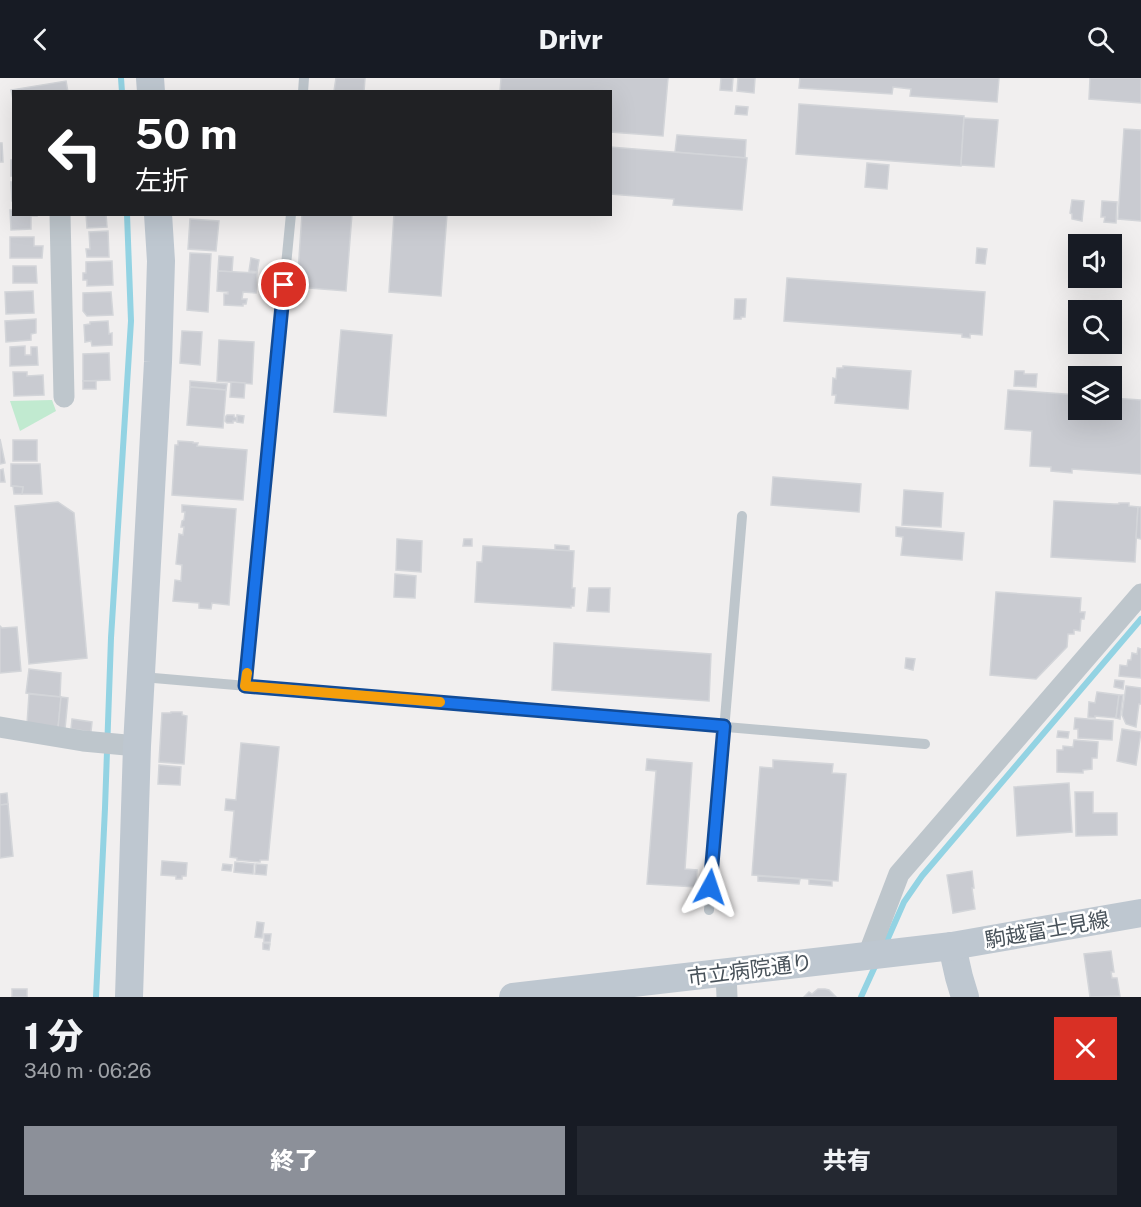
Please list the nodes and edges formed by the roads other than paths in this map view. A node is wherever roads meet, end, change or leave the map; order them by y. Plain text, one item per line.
1 (60, 216) edge
2 (158, 216) edge
3 (291, 216) edge
4 (64, 397) dead end
5 (742, 516) dead end
6 (1141, 594) edge
7 (141, 677) junction
8 (245, 686) junction
9 (724, 726) junction
10 (0, 727) edge
11 (925, 744) dead end
12 (137, 746) junction
13 (708, 910) dead end
14 (1141, 914) edge
15 (952, 946) junction
16 (868, 955) junction
17 (727, 985) edge
18 (573, 994) edge
19 (129, 997) edge
20 (513, 997) edge
21 (965, 997) edge

1 - 4 street
2 - 7 street
3 - 8 lane
5 - 9 lane
6 - 16 street
7 - 8 lane
7 - 12 street
8 - 9 lane
9 - 11 lane
9 - 13 lane
10 - 12 street
12 - 19 street
14 - 15 street, 駒越富士見線
15 - 16 street, 市立病院通り
15 - 21 street
16 - 17 street, 市立病院通り
17 - 18 street, 市立病院通り
18 - 20 street, 市立病院通り

